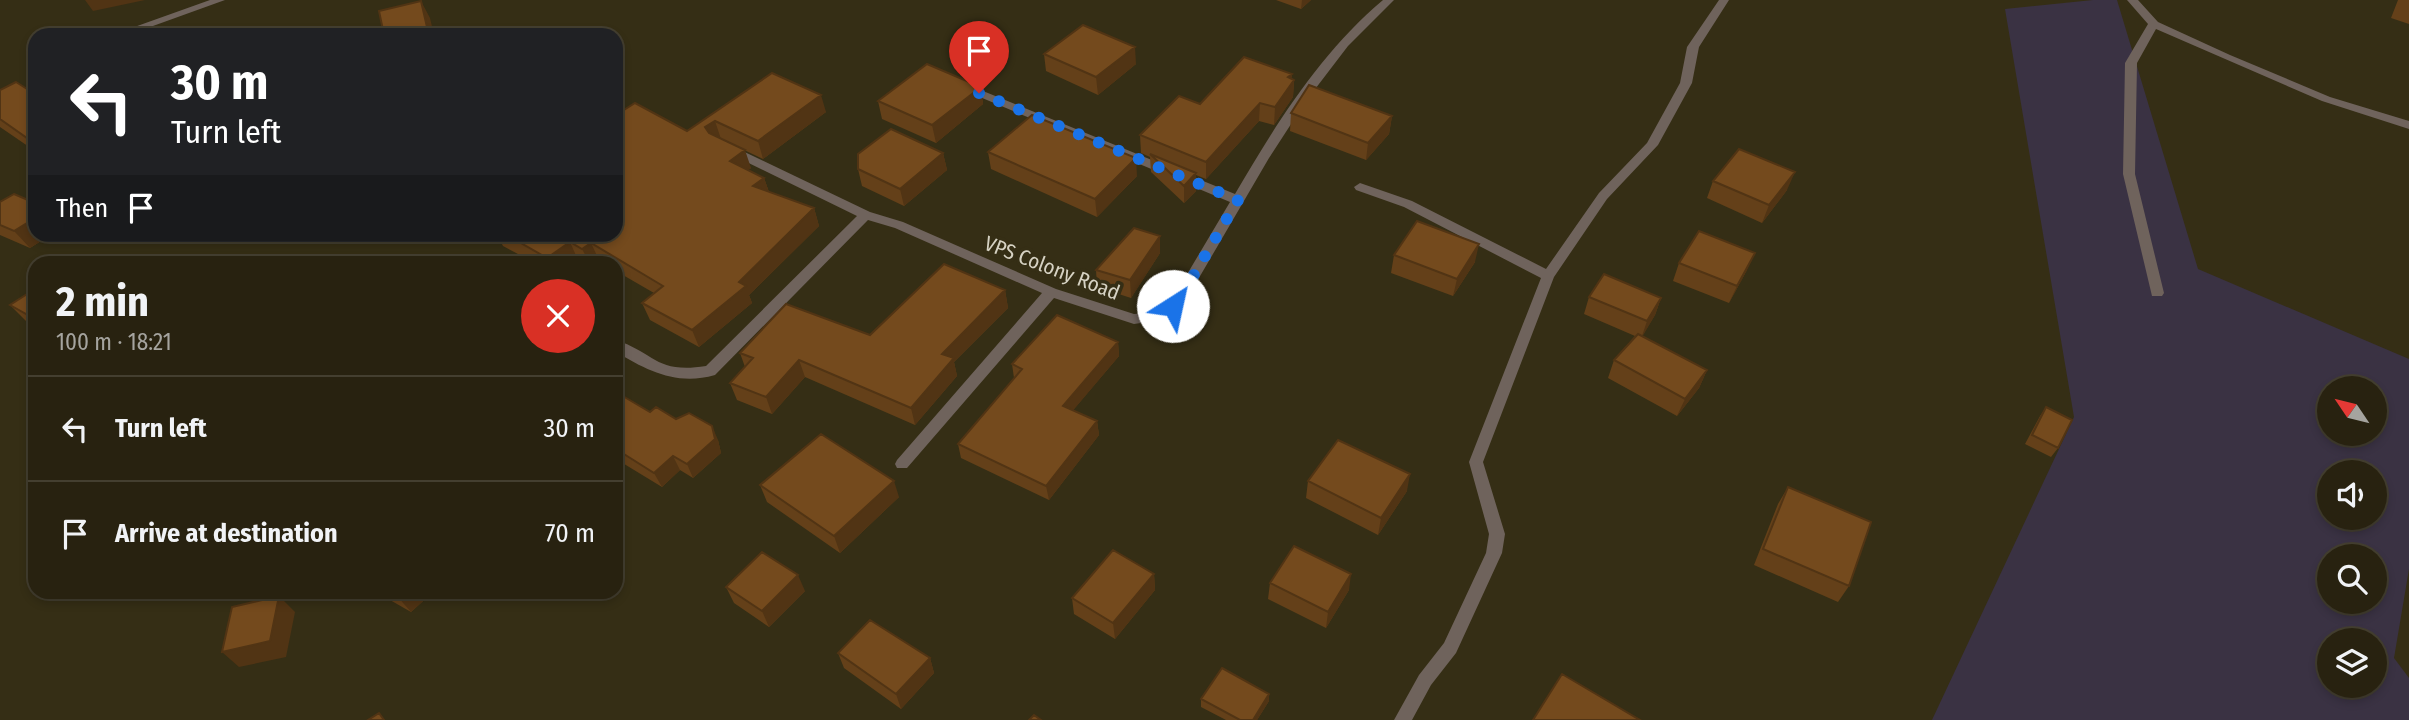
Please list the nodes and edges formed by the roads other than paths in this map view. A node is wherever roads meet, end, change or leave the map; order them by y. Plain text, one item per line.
1 (220, 0) edge
2 (1389, 0) edge
3 (1724, 0) edge
4 (2132, 0) edge
5 (2154, 23) junction
6 (138, 28) edge
7 (979, 93) edge
8 (2409, 125) edge
9 (720, 145) edge
10 (1360, 187) dead end
11 (1238, 200) junction
12 (866, 215) junction
13 (1548, 276) junction
14 (1051, 292) junction
15 (2157, 293) dead end
16 (623, 349) edge
17 (902, 464) dead end
18 (1403, 720) edge

1 - 6 street
2 - 11 street, VPS Colony Road
3 - 13 street
4 - 5 street
5 - 8 street
5 - 15 street
7 - 11 street
9 - 12 street, VPS Colony Road
10 - 13 street
11 - 14 street, VPS Colony Road
12 - 14 street, VPS Colony Road
12 - 16 street
13 - 18 street
14 - 17 street

